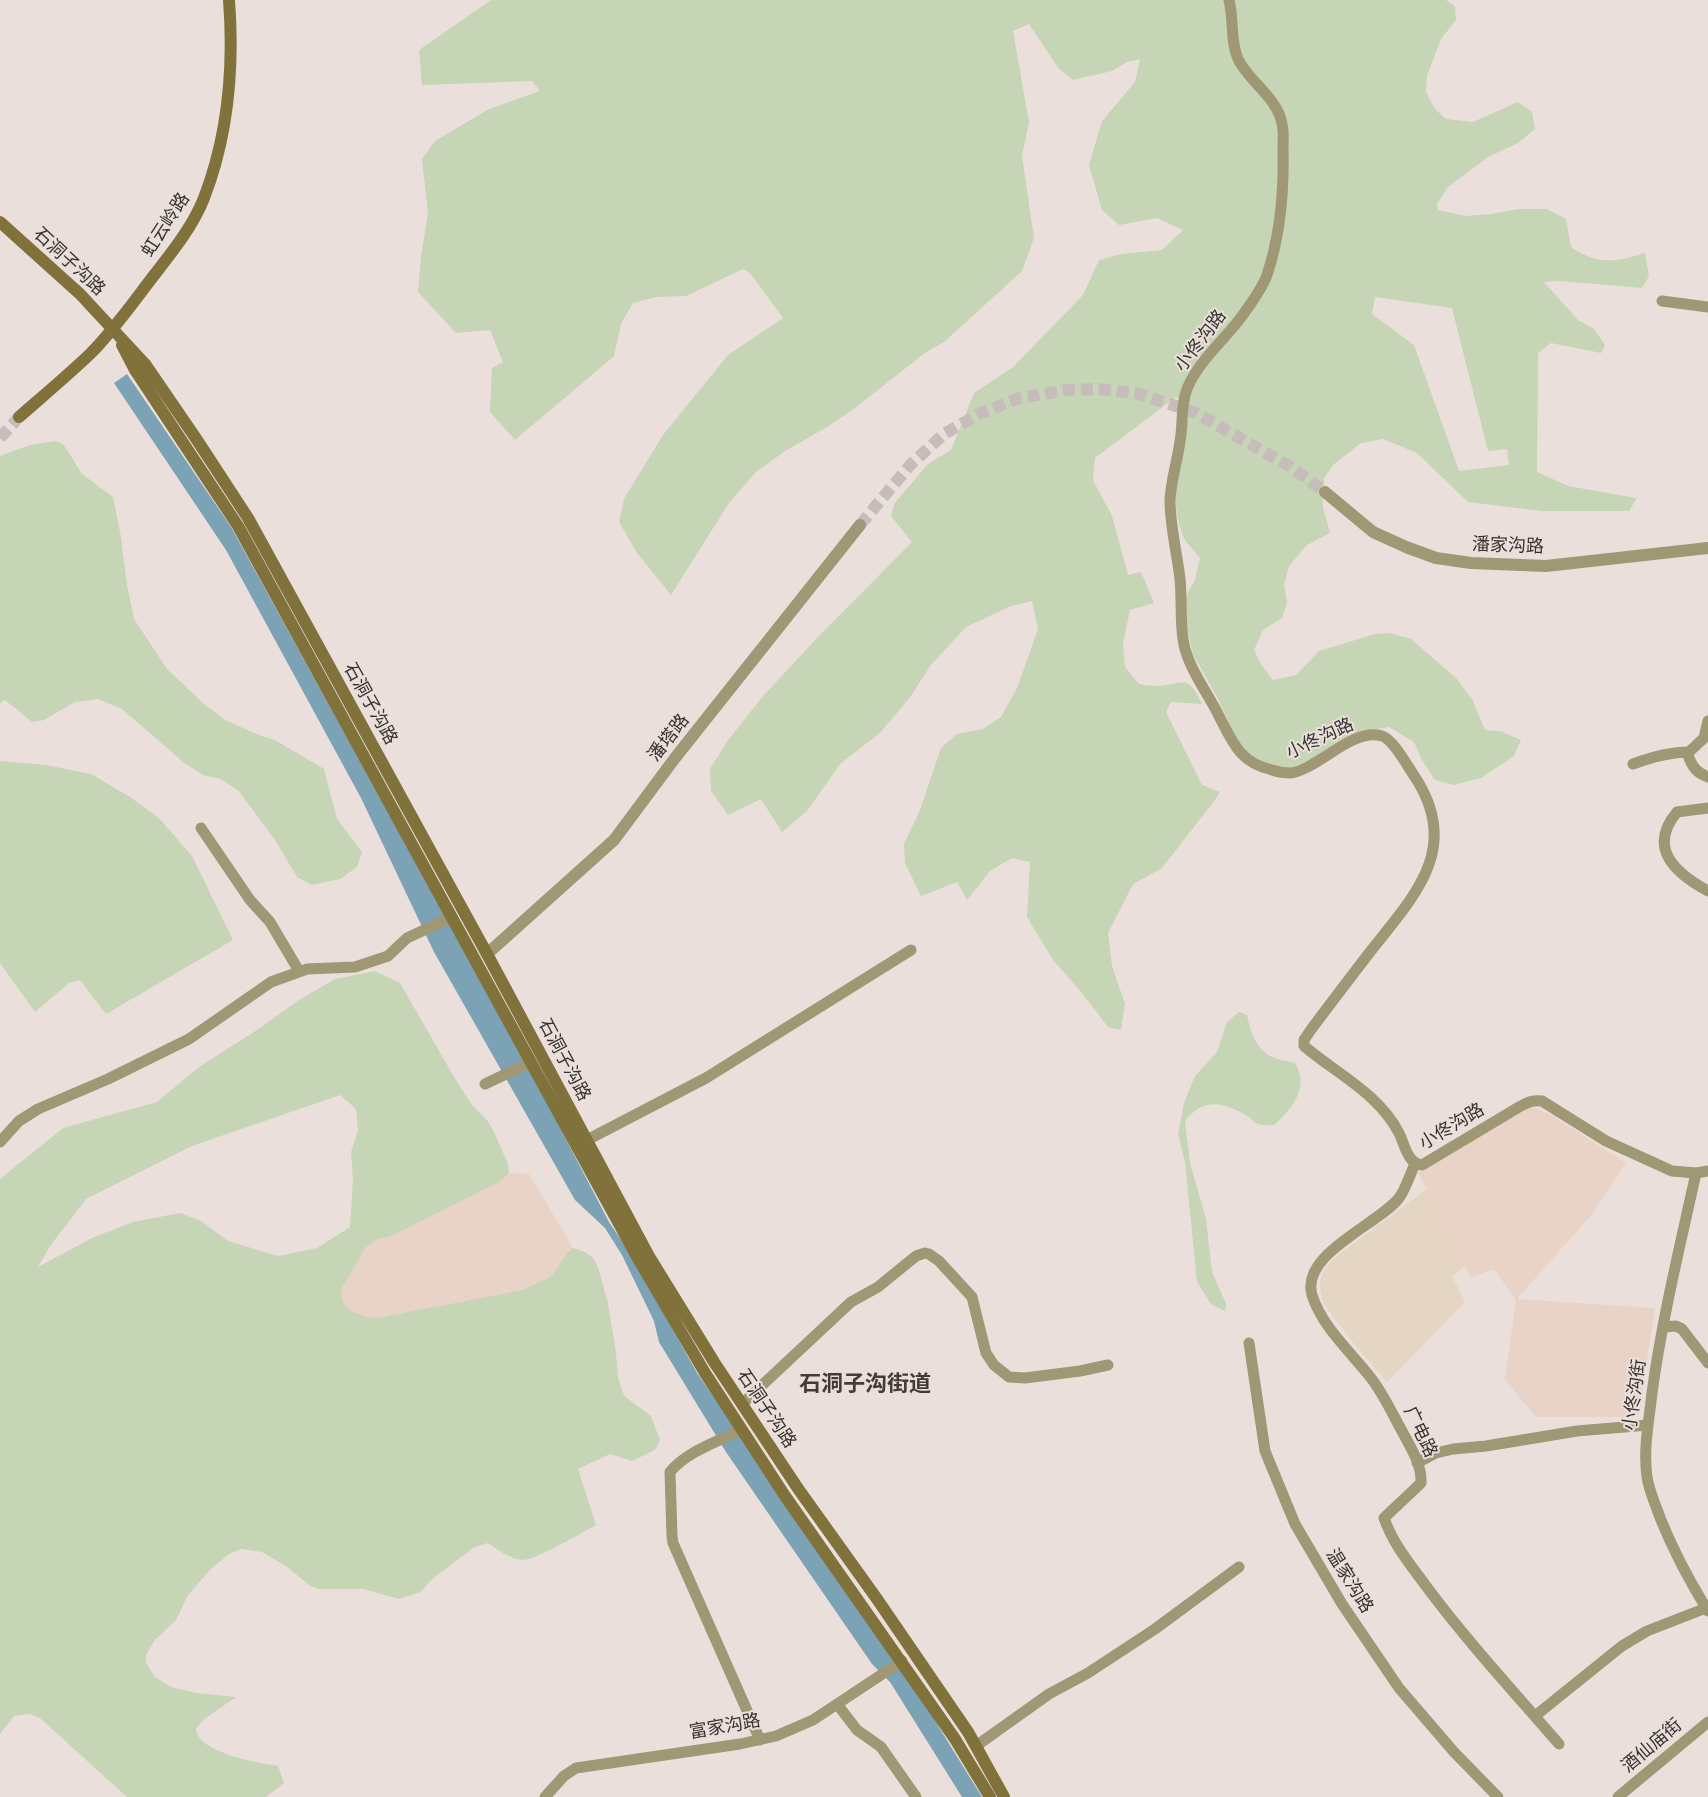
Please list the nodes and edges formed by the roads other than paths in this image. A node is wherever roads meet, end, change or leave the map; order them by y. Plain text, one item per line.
1 (229, 0) edge
2 (1229, 0) edge
3 (0, 222) edge
4 (1662, 301) dead end
5 (1708, 307) edge
6 (113, 328) junction
7 (19, 417) tunnel mouth
8 (1325, 492) tunnel mouth
9 (860, 525) tunnel mouth
10 (1708, 548) edge
11 (1708, 721) edge
12 (1689, 752) junction
13 (1634, 764) dead end
14 (1708, 777) edge
15 (1708, 808) edge
16 (201, 828) dead end
17 (1708, 891) edge
18 (450, 918) junction
19 (912, 950) dead end
20 (487, 954) junction
21 (299, 971) junction
22 (529, 1063) junction
23 (485, 1084) dead end
24 (588, 1140) junction
25 (0, 1142) edge
26 (1415, 1164) junction
27 (1702, 1172) edge
28 (1663, 1327) junction
29 (1250, 1343) dead end
30 (1708, 1362) edge
31 (1108, 1365) dead end
32 (742, 1404) junction
33 (1648, 1425) junction
34 (740, 1430) junction
35 (1417, 1463) junction
36 (1239, 1567) dead end
37 (1707, 1609) edge
38 (901, 1662) junction
39 (837, 1704) junction
40 (1535, 1716) junction
41 (1708, 1722) edge
42 (760, 1740) junction
43 (1559, 1744) dead end
44 (976, 1746) junction
45 (545, 1797) edge
46 (916, 1797) edge
47 (990, 1797) edge
48 (1004, 1797) edge
49 (1498, 1797) edge
50 (1618, 1797) edge

1 - 6 main road, 虹云岭路
2 - 26 street, 小佟沟路
3 - 6 main road, 石洞子沟路
4 - 5 street
6 - 7 main road, 虹云岭路
6 - 18 main road, 石洞子沟路
6 - 20 main road, 石洞子沟路
8 - 10 street, 潘家沟路
9 - 20 street, 潘塔路
11 - 12 street
12 - 13 street
12 - 14 street
15 - 17 street
16 - 21 street
18 - 21 street
18 - 22 main road, 石洞子沟路
19 - 24 street
20 - 24 main road, 石洞子沟路
21 - 25 street
22 - 23 street
22 - 34 main road, 石洞子沟路
24 - 32 main road, 石洞子沟路
26 - 27 street, 小佟沟路
26 - 35 street, 广电路
27 - 28 street, 小佟沟街
28 - 30 street
28 - 33 street, 小佟沟街
29 - 49 street, 温家沟路
31 - 32 street
32 - 44 main road, 石洞子沟路
33 - 35 street
33 - 37 street, 小佟沟街
34 - 38 main road, 石洞子沟路
34 - 42 street
35 - 40 street, 广电路
36 - 44 street
37 - 40 street
38 - 39 street, 富家沟路
38 - 47 main road, 石洞子沟路
39 - 42 street, 富家沟路
39 - 46 street
40 - 43 street
41 - 50 street, 酒仙庙街
42 - 45 street, 富家沟路
44 - 48 main road, 石洞子沟路

